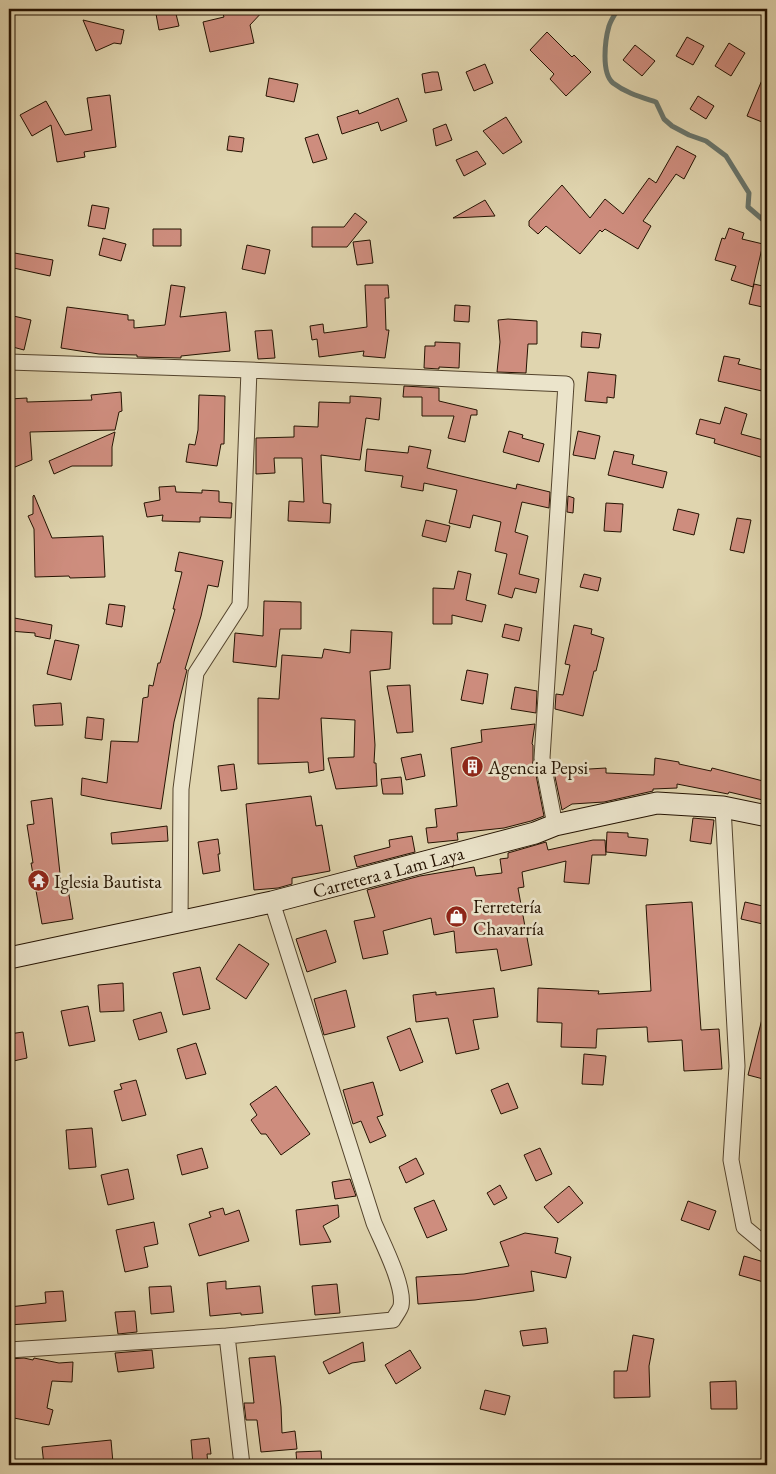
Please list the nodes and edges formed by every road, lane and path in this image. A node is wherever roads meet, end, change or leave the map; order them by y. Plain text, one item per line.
1 (9, 362) edge
2 (248, 370) junction
3 (723, 807) junction
4 (767, 816) edge
5 (555, 825) junction
6 (272, 902) junction
7 (180, 923) junction
8 (9, 958) edge
9 (767, 1246) edge
10 (227, 1336) junction
11 (9, 1350) edge
12 (242, 1465) edge

1 - 2 street
2 - 5 street
2 - 7 street
3 - 4 main road, Carretera a Lam Laya
3 - 5 main road, Carretera a Lam Laya
3 - 9 street
5 - 6 main road, Carretera a Lam Laya
6 - 7 main road, Carretera a Lam Laya
6 - 10 street
7 - 8 main road, Carretera a Lam Laya
10 - 11 street
10 - 12 street

